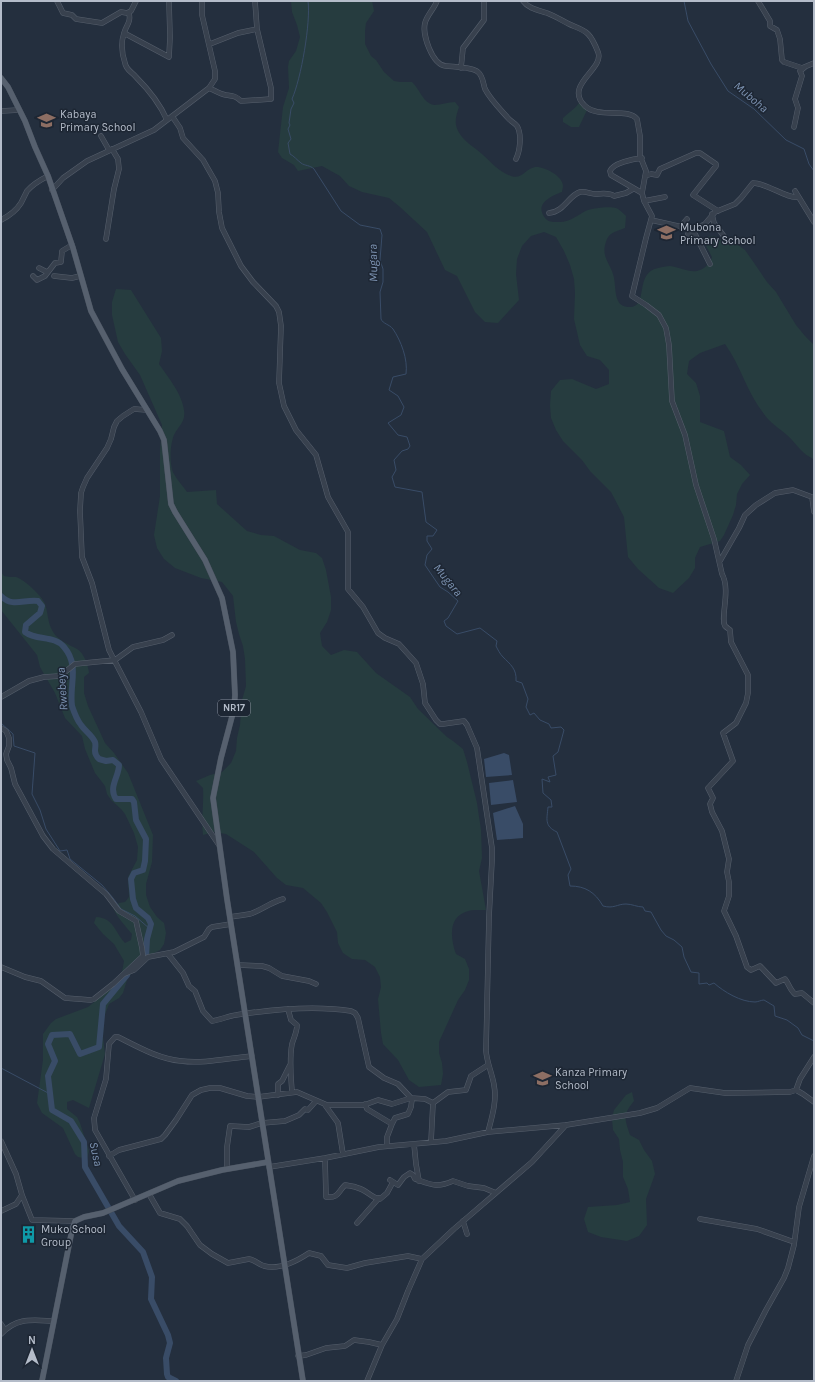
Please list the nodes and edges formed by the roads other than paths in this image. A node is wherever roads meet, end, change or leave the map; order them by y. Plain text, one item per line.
1 (57, 1) edge
2 (136, 1) edge
3 (169, 1) edge
4 (202, 1) edge
5 (255, 1) edge
6 (437, 1) edge
7 (484, 1) edge
8 (523, 1) edge
9 (758, 1) edge
10 (129, 13) junction
11 (257, 29) junction
12 (124, 33) junction
13 (210, 44) junction
14 (814, 63) edge
15 (808, 65) junction
16 (461, 68) junction
17 (1, 78) edge
18 (209, 88) junction
19 (19, 110) junction
20 (1, 111) edge
21 (172, 116) junction
22 (167, 120) junction
23 (794, 127) dead end
24 (101, 136) dead end
25 (111, 149) junction
26 (642, 158) junction
27 (516, 159) dead end
28 (48, 176) junction
29 (645, 176) junction
30 (633, 189) junction
31 (52, 190) junction
32 (795, 191) dead end
33 (642, 193) junction
34 (665, 197) dead end
35 (798, 197) junction
36 (644, 202) junction
37 (718, 211) junction
38 (549, 213) dead end
39 (712, 214) junction
40 (688, 219) dead end
41 (1, 220) edge
42 (651, 220) junction
43 (814, 222) edge
44 (681, 226) junction
45 (691, 229) junction
46 (106, 239) dead end
47 (726, 239) dead end
48 (72, 244) junction
49 (710, 264) dead end
50 (40, 268) dead end
51 (47, 272) junction
52 (33, 276) dead end
53 (54, 276) dead end
54 (80, 276) junction
55 (147, 410) junction
56 (814, 512) edge
57 (720, 561) junction
58 (172, 635) dead end
59 (115, 660) junction
60 (1, 697) edge
61 (1, 728) edge
62 (220, 847) junction
63 (283, 900) dead end
64 (230, 917) junction
65 (231, 924) junction
66 (168, 954) junction
67 (238, 965) junction
68 (1, 967) edge
69 (127, 973) junction
70 (316, 984) dead end
71 (814, 1003) edge
72 (288, 1009) junction
73 (245, 1014) junction
74 (252, 1056) junction
75 (814, 1057) edge
76 (290, 1065) junction
77 (488, 1065) junction
78 (796, 1090) junction
79 (292, 1092) junction
80 (278, 1095) junction
81 (258, 1097) junction
82 (411, 1098) junction
83 (316, 1101) junction
84 (814, 1102) edge
85 (433, 1103) junction
86 (365, 1104) junction
87 (325, 1105) junction
88 (262, 1123) junction
89 (392, 1124) junction
90 (566, 1125) junction
91 (488, 1132) junction
92 (1, 1141) edge
93 (431, 1142) junction
94 (414, 1144) junction
95 (387, 1146) junction
96 (342, 1154) junction
97 (109, 1156) junction
98 (814, 1156) edge
99 (325, 1158) junction
100 (268, 1164) junction
101 (813, 1168) edge
102 (227, 1169) junction
103 (419, 1181) junction
104 (496, 1193) junction
105 (149, 1194) junction
106 (22, 1196) junction
107 (379, 1198) junction
108 (135, 1200) junction
109 (1, 1211) edge
110 (700, 1219) dead end
111 (75, 1221) junction
112 (463, 1221) junction
113 (357, 1223) dead end
114 (467, 1234) dead end
115 (794, 1242) junction
116 (422, 1259) junction
117 (284, 1266) junction
118 (53, 1321) junction
119 (1, 1324) edge
120 (3, 1332) edge
121 (382, 1345) junction
122 (298, 1356) junction
123 (42, 1381) edge
124 (303, 1381) edge
125 (368, 1381) edge
126 (736, 1381) edge

1 - 10 street
2 - 10 street
3 - 12 street
4 - 13 street
5 - 11 street
6 - 16 street
7 - 16 street
8 - 26 street
9 - 15 street
10 - 12 street
11 - 13 street
11 - 18 street
12 - 22 street
13 - 18 street
14 - 15 street
15 - 23 street
16 - 27 street
17 - 19 main road, NR17
18 - 21 street
19 - 20 street
19 - 28 main road, NR17
21 - 22 street
21 - 77 street
22 - 25 street
24 - 25 street
25 - 31 street
25 - 46 street
26 - 29 street
26 - 30 street
28 - 31 main road, NR17
28 - 41 street
29 - 33 street
29 - 37 street
30 - 33 street
30 - 38 street
31 - 48 main road, NR17
32 - 35 street
33 - 36 street
34 - 36 street
35 - 37 street
35 - 43 street
36 - 42 street
37 - 39 street
39 - 45 street
39 - 47 street
40 - 44 street
42 - 44 street
42 - 57 street
44 - 45 street
45 - 49 street
48 - 51 street
48 - 54 main road, NR17
50 - 51 street
51 - 52 street
53 - 54 street
54 - 55 main road, NR17
55 - 59 street
55 - 62 main road, NR17
56 - 57 street
57 - 71 street
58 - 59 street
59 - 60 street
59 - 62 street
61 - 69 street
62 - 64 main road, NR17
63 - 64 street
64 - 65 main road, NR17
65 - 66 street
65 - 67 main road, NR17
66 - 69 street
66 - 73 street
67 - 70 street
67 - 73 main road, NR17
68 - 69 street
72 - 73 street
72 - 76 street
72 - 82 street
73 - 74 main road, NR17
74 - 81 main road, NR17
74 - 97 street
75 - 78 street
76 - 79 street
76 - 80 street
77 - 85 street
77 - 91 street
78 - 84 street
78 - 90 street
79 - 80 street
79 - 83 street
80 - 81 street
81 - 88 main road, NR17
81 - 97 street
82 - 85 street
82 - 86 street
82 - 89 street
83 - 87 street
83 - 88 street
85 - 93 street
86 - 87 street
86 - 89 street
87 - 96 street
88 - 100 main road, NR17
88 - 102 street
89 - 95 street
90 - 91 street
90 - 104 street
91 - 93 street
92 - 106 street
93 - 94 street
94 - 95 street
94 - 103 street
95 - 96 street
96 - 99 street
97 - 108 street
98 - 101 street
99 - 100 street
99 - 107 street
100 - 102 main road
100 - 117 main road, NR17
101 - 115 street
102 - 105 main road
103 - 104 street
103 - 107 street
104 - 112 street
105 - 108 main road
105 - 117 street
106 - 109 street
106 - 111 street
107 - 113 street
108 - 111 main road
110 - 115 street
111 - 118 main road
112 - 114 street
112 - 116 street
115 - 126 street
116 - 117 street
116 - 121 street
117 - 122 main road, NR17
118 - 120 street
118 - 123 main road
119 - 120 street
121 - 122 street
121 - 125 street
122 - 124 main road, NR17

